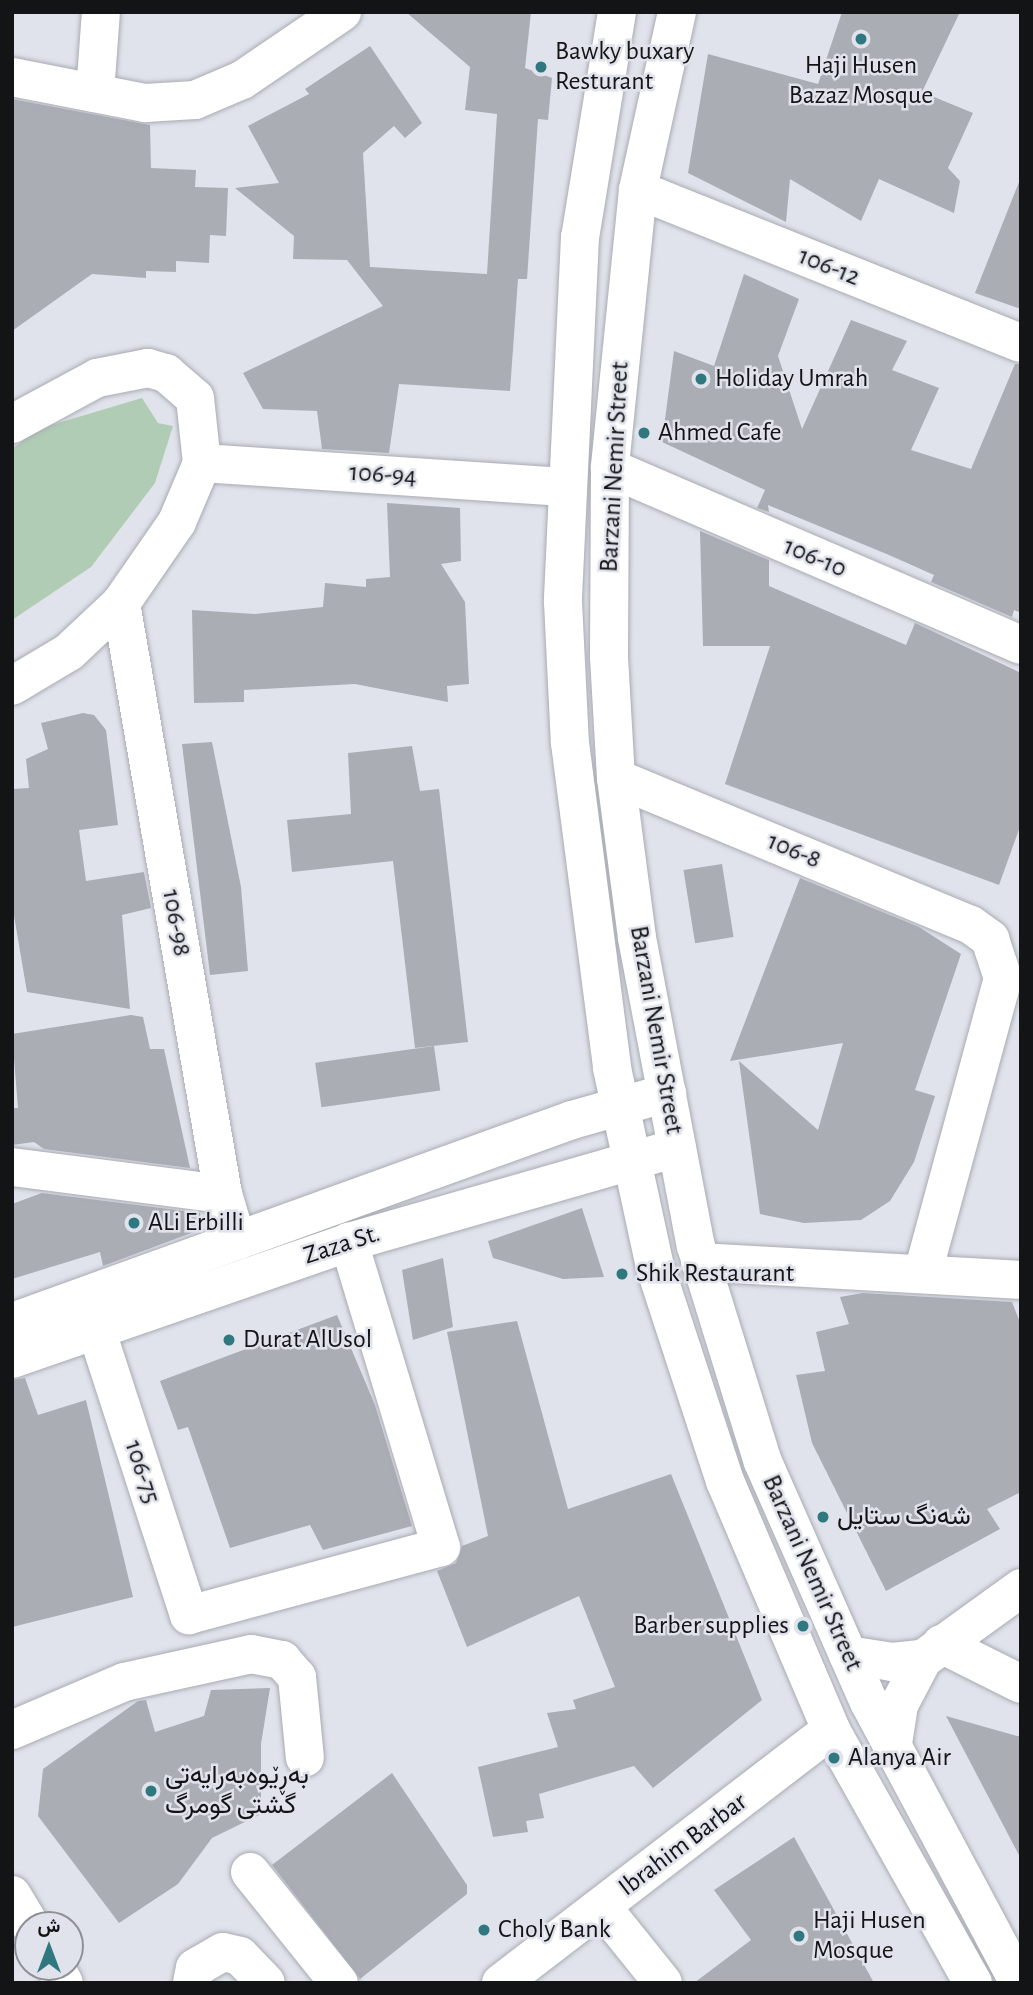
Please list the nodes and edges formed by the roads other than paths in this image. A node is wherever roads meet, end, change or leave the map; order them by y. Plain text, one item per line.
1 (101, 12) edge
2 (342, 12) edge
3 (617, 12) edge
4 (677, 12) edge
5 (12, 77) edge
6 (95, 93) junction
7 (638, 190) junction
8 (1021, 344) edge
9 (12, 424) edge
10 (202, 463) junction
11 (610, 468) junction
12 (564, 487) junction
13 (121, 603) junction
14 (1021, 645) edge
15 (12, 686) edge
16 (617, 778) junction
17 (667, 1093) junction
18 (620, 1104) junction
19 (677, 1148) junction
20 (632, 1158) junction
21 (14, 1162) edge
22 (223, 1194) junction
23 (237, 1241) junction
24 (349, 1242) junction
25 (700, 1262) junction
26 (923, 1272) junction
27 (1021, 1280) edge
28 (12, 1322) edge
29 (96, 1329) junction
30 (12, 1359) edge
31 (1021, 1588) edge
32 (932, 1651) junction
33 (848, 1655) junction
34 (1021, 1684) edge
35 (12, 1730) edge
36 (831, 1730) junction
37 (892, 1750) junction
38 (305, 1758) dead end
39 (250, 1872) dead end
40 (12, 1895) edge
41 (602, 1907) junction
42 (22, 1911) edge
43 (336, 1982) edge
44 (192, 1983) edge
45 (266, 1983) edge
46 (501, 1983) edge
47 (663, 1983) edge
48 (973, 1983) edge
49 (1019, 1983) edge

1 - 6 street
2 - 6 street
3 - 12 street, Barzani Nemir Street
4 - 7 street, Barzani Nemir Street
5 - 6 street
7 - 8 street, 106-12
7 - 11 street, Barzani Nemir Street
9 - 10 street
10 - 12 street, 106-94
10 - 13 street
11 - 14 street, 106-10
11 - 16 street, Barzani Nemir Street
12 - 18 street, Barzani Nemir Street
13 - 15 street
13 - 22 street, 106-98
16 - 17 street, Barzani Nemir Street
16 - 26 street, 106-8
17 - 18 street, Zaza St.
17 - 19 street, Barzani Nemir Street
18 - 20 street, Barzani Nemir Street
18 - 23 street, Zaza St.
19 - 20 street, Zaza St.
19 - 25 street, Barzani Nemir Street
20 - 24 street, Zaza St.
20 - 36 street, Barzani Nemir Street
21 - 22 street
22 - 23 street, 106-98
23 - 28 street, Zaza St.
24 - 29 street, Zaza St.
24 - 29 street, 106-75
25 - 26 street
25 - 33 street, Barzani Nemir Street
26 - 27 street
29 - 30 street, Zaza St.
31 - 32 street
32 - 33 street
32 - 34 street
32 - 37 street
33 - 37 street, Barzani Nemir Street
35 - 38 street
36 - 41 street, Ibrahim Barbar
36 - 48 street, Barzani Nemir Street
37 - 49 street, Barzani Nemir Street
39 - 43 street
40 - 42 street
41 - 46 street, Ibrahim Barbar
41 - 47 street
44 - 45 street

